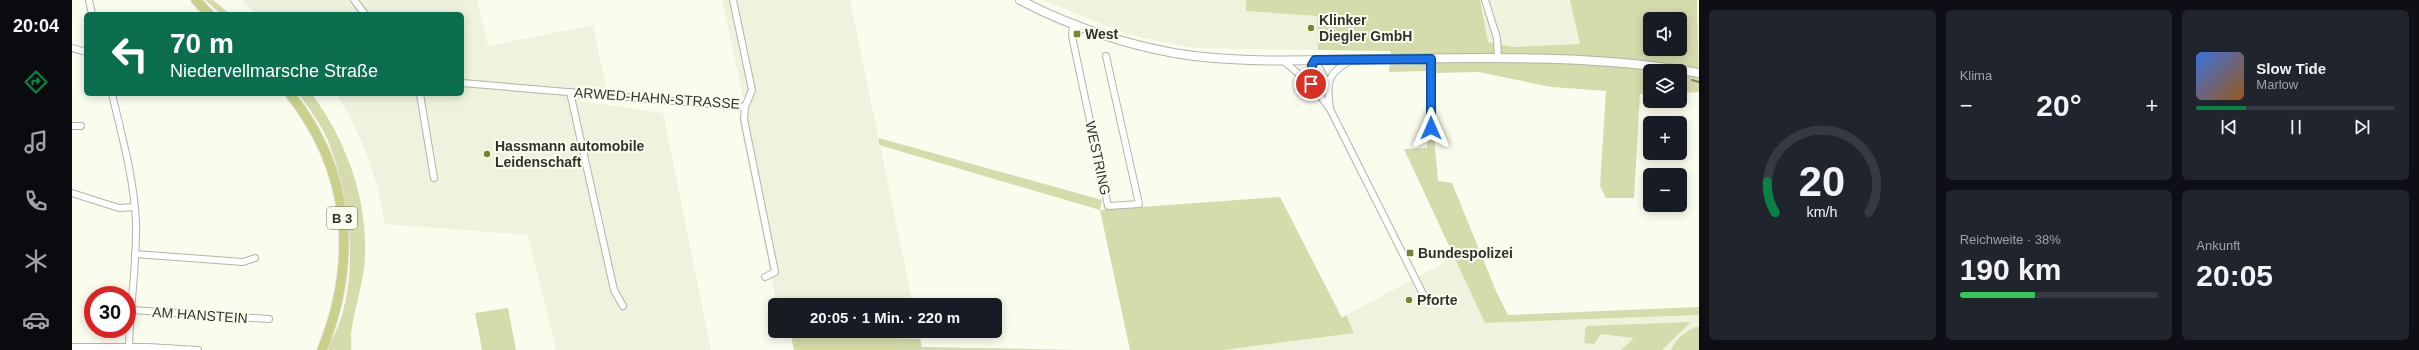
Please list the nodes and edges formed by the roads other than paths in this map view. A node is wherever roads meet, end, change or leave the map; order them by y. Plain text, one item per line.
1 (89, 0) edge
2 (196, 0) edge
3 (354, 0) edge
4 (733, 0) edge
5 (1020, 0) edge
6 (1485, 0) edge
7 (92, 12) edge
8 (207, 12) edge
9 (363, 12) edge
10 (1073, 24) junction
11 (72, 48) edge
12 (84, 51) edge
13 (1106, 56) dead end
14 (1498, 58) junction
15 (1354, 59) junction
16 (1431, 59) junction
17 (1282, 60) junction
18 (1315, 60) junction
19 (1699, 73) edge
20 (464, 83) edge
21 (1311, 84) junction
22 (1328, 84) junction
23 (570, 92) junction
24 (112, 96) edge
25 (291, 96) edge
26 (420, 96) edge
27 (745, 106) junction
28 (1330, 109) junction
29 (72, 126) edge
30 (81, 126) dead end
31 (1431, 128) dead end
32 (434, 178) dead end
33 (72, 193) edge
34 (135, 207) junction
35 (135, 254) junction
36 (255, 258) dead end
37 (765, 277) dead end
38 (133, 286) edge
39 (1424, 296) dead end
40 (623, 306) dead end
41 (136, 310) edge
42 (269, 319) dead end
43 (129, 338) edge
44 (72, 347) edge
45 (128, 347) junction
46 (198, 350) edge
47 (322, 350) edge

1 - 7 street
2 - 8 main road
3 - 9 street
4 - 27 street, ARWED-HAHN-STRASSE
5 - 10 main road
6 - 14 street
10 - 13 street, WESTRING
10 - 17 main road
11 - 12 street
14 - 16 main road
14 - 19 main road
15 - 16 main road
15 - 18 main road
15 - 22 street
16 - 31 street
17 - 18 main road
17 - 21 street
18 - 21 street
18 - 22 street
20 - 23 street, ARWED-HAHN-STRASSE
21 - 28 street
22 - 28 street
23 - 27 street, ARWED-HAHN-STRASSE
23 - 40 street
24 - 34 street
25 - 47 main road, B 3
26 - 32 street
27 - 37 street
28 - 39 street
29 - 30 street
33 - 34 street
34 - 35 street
35 - 36 street
35 - 38 street
41 - 42 street, AM HANSTEIN
43 - 45 street
44 - 45 street
45 - 46 street

